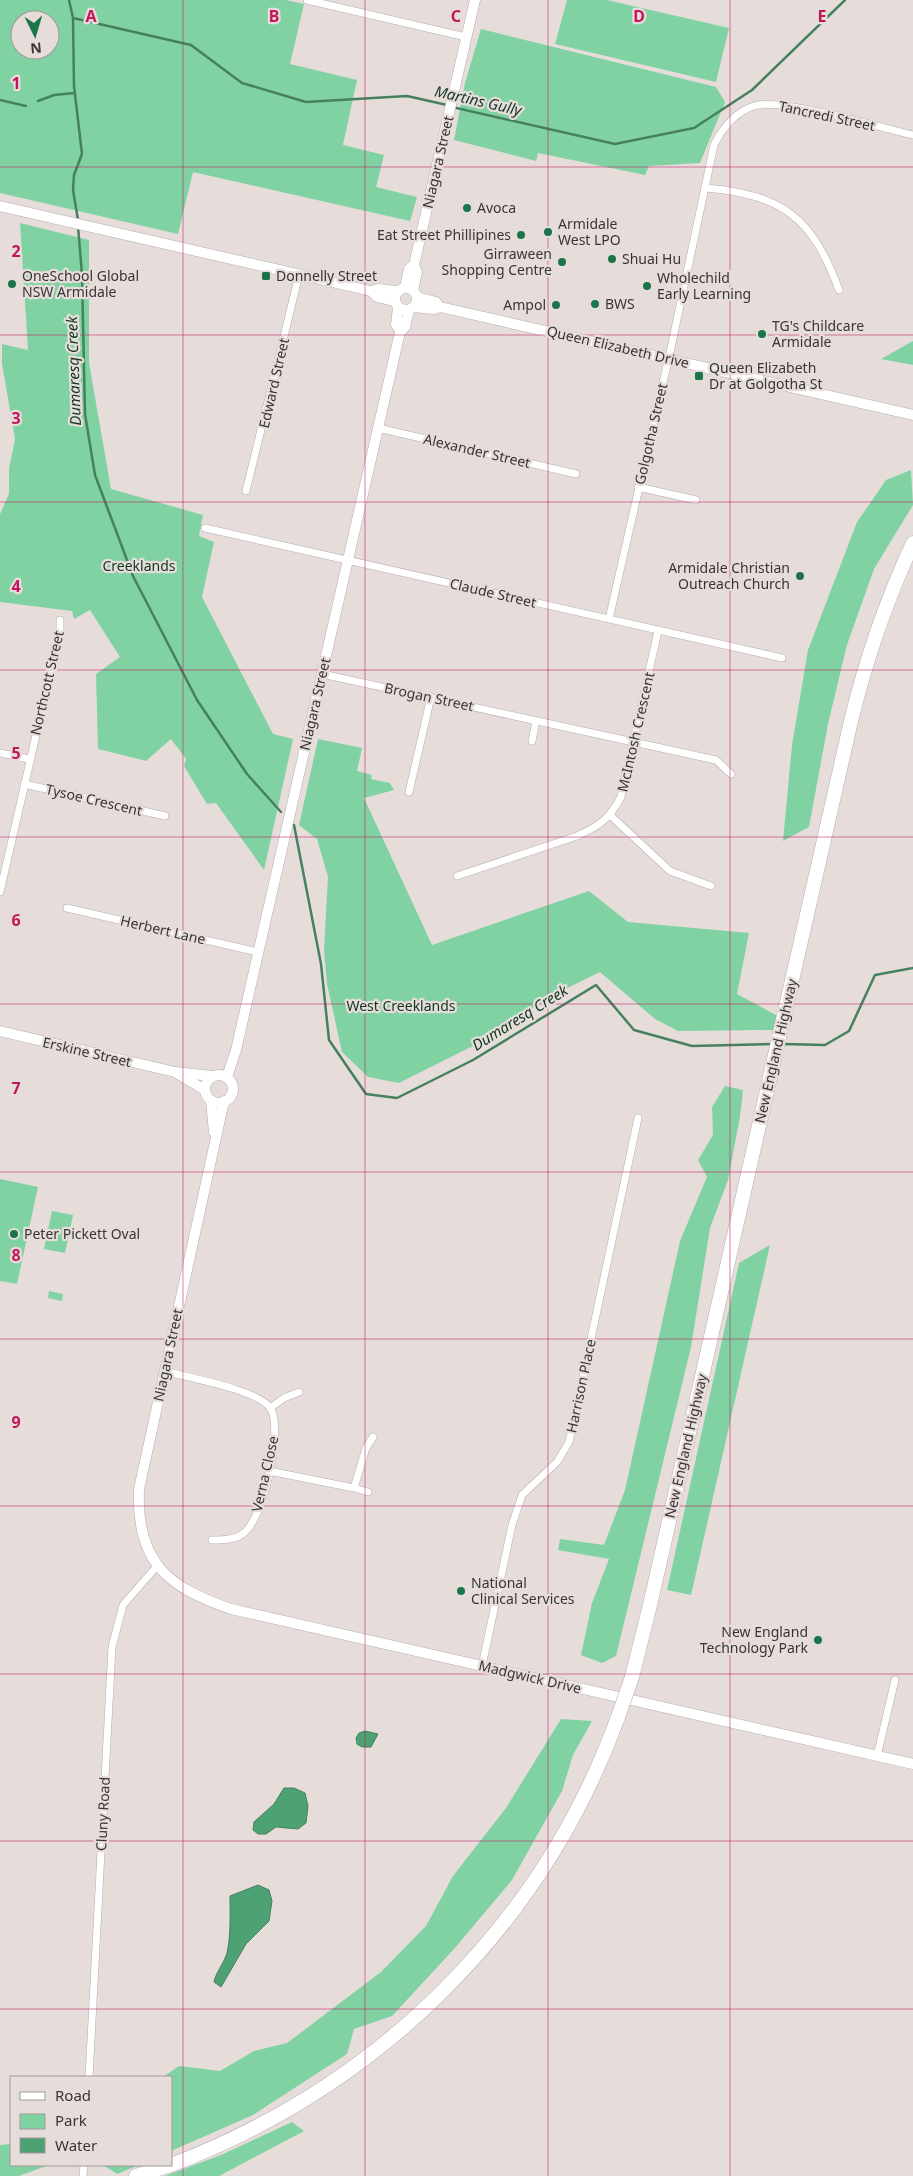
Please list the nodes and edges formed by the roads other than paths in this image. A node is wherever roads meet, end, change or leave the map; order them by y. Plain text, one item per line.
1 (307, 0) edge
2 (474, 0) edge
3 (466, 36) junction
4 (742, 111) joint
5 (913, 135) edge
6 (706, 188) junction
7 (0, 206) edge
8 (299, 275) junction
9 (839, 290) dead end
10 (406, 299) junction
11 (668, 359) junction
12 (913, 415) edge
13 (378, 428) junction
14 (576, 474) dead end
15 (638, 487) junction
16 (246, 490) dead end
17 (696, 500) dead end
18 (205, 528) dead end
19 (913, 543) edge
20 (347, 561) junction
21 (609, 619) junction
22 (60, 620) dead end
23 (658, 631) junction
24 (782, 658) dead end
25 (322, 674) junction
26 (431, 697) junction
27 (536, 721) junction
28 (532, 741) dead end
29 (635, 744) junction
30 (0, 753) edge
31 (29, 759) junction
32 (732, 774) dead end
33 (24, 784) junction
34 (409, 792) dead end
35 (165, 816) dead end
36 (611, 816) junction
37 (457, 876) dead end
38 (711, 886) dead end
39 (0, 891) edge
40 (67, 908) dead end
41 (258, 952) junction
42 (0, 1031) edge
43 (175, 1072) junction
44 (212, 1076) junction
45 (227, 1077) junction
46 (205, 1090) junction
47 (211, 1101) junction
48 (224, 1102) junction
49 (638, 1118) dead end
50 (215, 1142) junction
51 (164, 1371) junction
52 (299, 1392) dead end
53 (270, 1408) junction
54 (373, 1437) dead end
55 (269, 1471) junction
56 (354, 1488) junction
57 (368, 1492) dead end
58 (212, 1540) dead end
59 (158, 1566) junction
60 (482, 1666) junction
61 (895, 1680) dead end
62 (877, 1756) junction
63 (913, 1764) edge
64 (89, 2076) edge
65 (172, 2165) edge
66 (168, 2166) edge
67 (136, 2176) edge

1 - 3 street
2 - 3 street, Niagara Street
3 - 10 street, Niagara Street
4 - 5 street, Tancredi Street
4 - 6 street, Golgotha Street
6 - 9 street
6 - 11 street, Golgotha Street
7 - 8 street
8 - 10 street
8 - 16 street, Edward Street
10 - 11 street, Queen Elizabeth Drive
10 - 13 street, Niagara Street
11 - 12 street, Queen Elizabeth Drive
11 - 15 street, Golgotha Street
13 - 14 street, Alexander Street
13 - 20 street, Niagara Street
15 - 17 street
15 - 21 street, Golgotha Street
18 - 20 street, Claude Street
19 - 65 highway, New England Highway, bridge
20 - 21 street, Claude Street
20 - 25 street, Niagara Street
21 - 23 street, Claude Street
22 - 31 street, Northcott Street
23 - 24 street, Claude Street
23 - 29 street, McIntosh Crescent
25 - 26 street, Brogan Street
25 - 41 street, Niagara Street
26 - 27 street, Brogan Street
26 - 34 street
27 - 28 street
27 - 29 street, Brogan Street
29 - 32 street, Brogan Street
29 - 36 street, McIntosh Crescent
30 - 31 street
31 - 33 street, Northcott Street
33 - 35 street, Tysoe Crescent
33 - 39 street, Northcott Street
36 - 37 street
36 - 38 street
40 - 41 street, Herbert Lane
41 - 45 street, Niagara Street
42 - 43 street, Erskine Street
43 - 44 street, Erskine Street
43 - 46 street, Erskine Street
44 - 45 street
44 - 46 street
45 - 48 street
46 - 47 street
47 - 48 street
47 - 50 street, Niagara Street
48 - 50 street, Niagara Street
49 - 60 street, Harrison Place
50 - 51 street, Niagara Street
51 - 53 street
51 - 59 street, Niagara Street
52 - 53 street
53 - 55 street, Verna Close
54 - 56 street
55 - 56 street
55 - 58 street, Verna Close
56 - 57 street
59 - 60 street, Madgwick Drive
59 - 64 street, Cluny Road
60 - 62 street, Madgwick Drive
61 - 62 street
62 - 63 street, Madgwick Drive
66 - 67 highway, New England Highway

